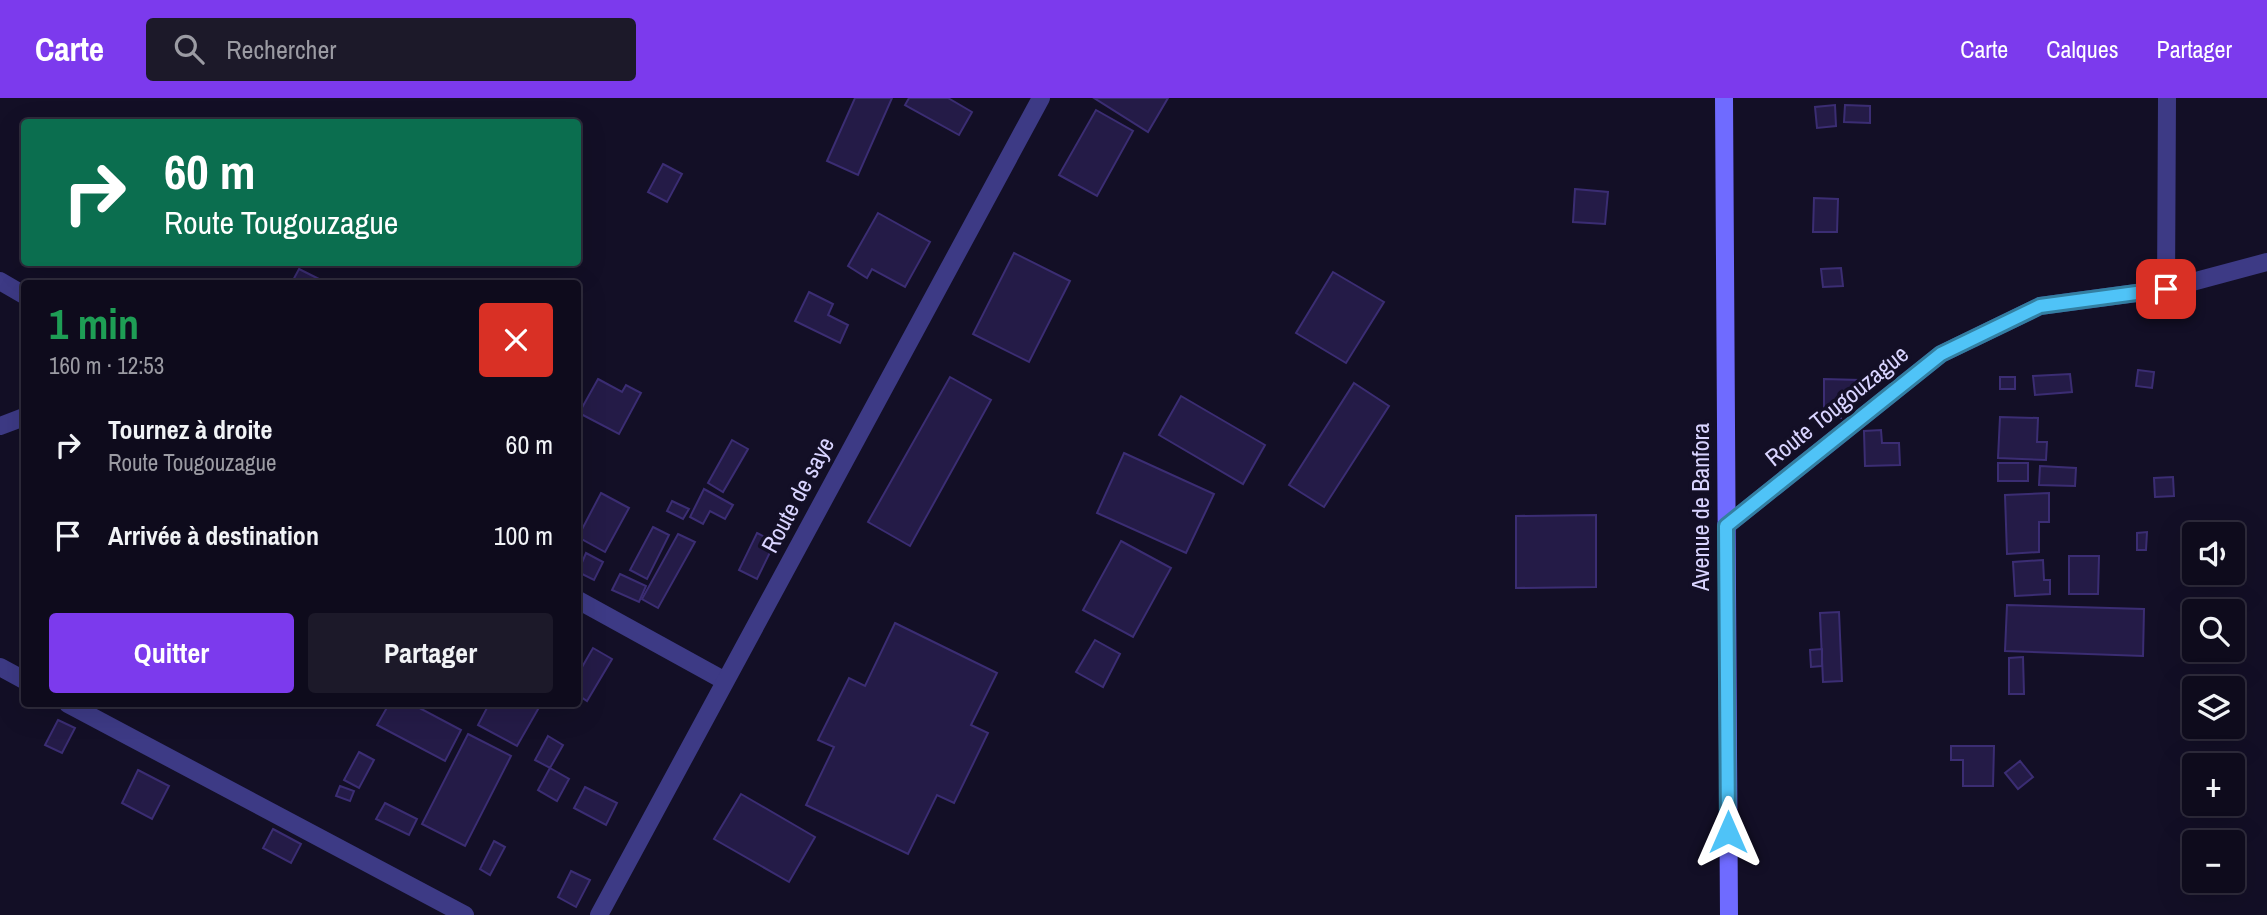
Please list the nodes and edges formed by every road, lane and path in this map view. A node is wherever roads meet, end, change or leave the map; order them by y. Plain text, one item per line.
1 (1724, 98) edge
2 (2167, 98) edge
3 (1033, 101) edge
4 (2267, 262) edge
5 (0, 281) edge
6 (2166, 289) junction
7 (21, 293) edge
8 (21, 419) edge
9 (0, 426) edge
10 (1726, 526) junction
11 (581, 602) edge
12 (0, 667) edge
13 (21, 678) edge
14 (725, 681) junction
15 (74, 707) edge
16 (465, 915) edge
17 (599, 915) edge
18 (1728, 915) edge

1 - 10 main road, Avenue de Banfora
2 - 6 street
3 - 14 street, Route de saye
4 - 6 street, Route Tougouzague
5 - 7 street
6 - 10 street, Route Tougouzague
8 - 9 street
10 - 18 main road, Avenue de Banfora
11 - 14 street
12 - 13 street
14 - 17 street, Route de saye
15 - 16 street

